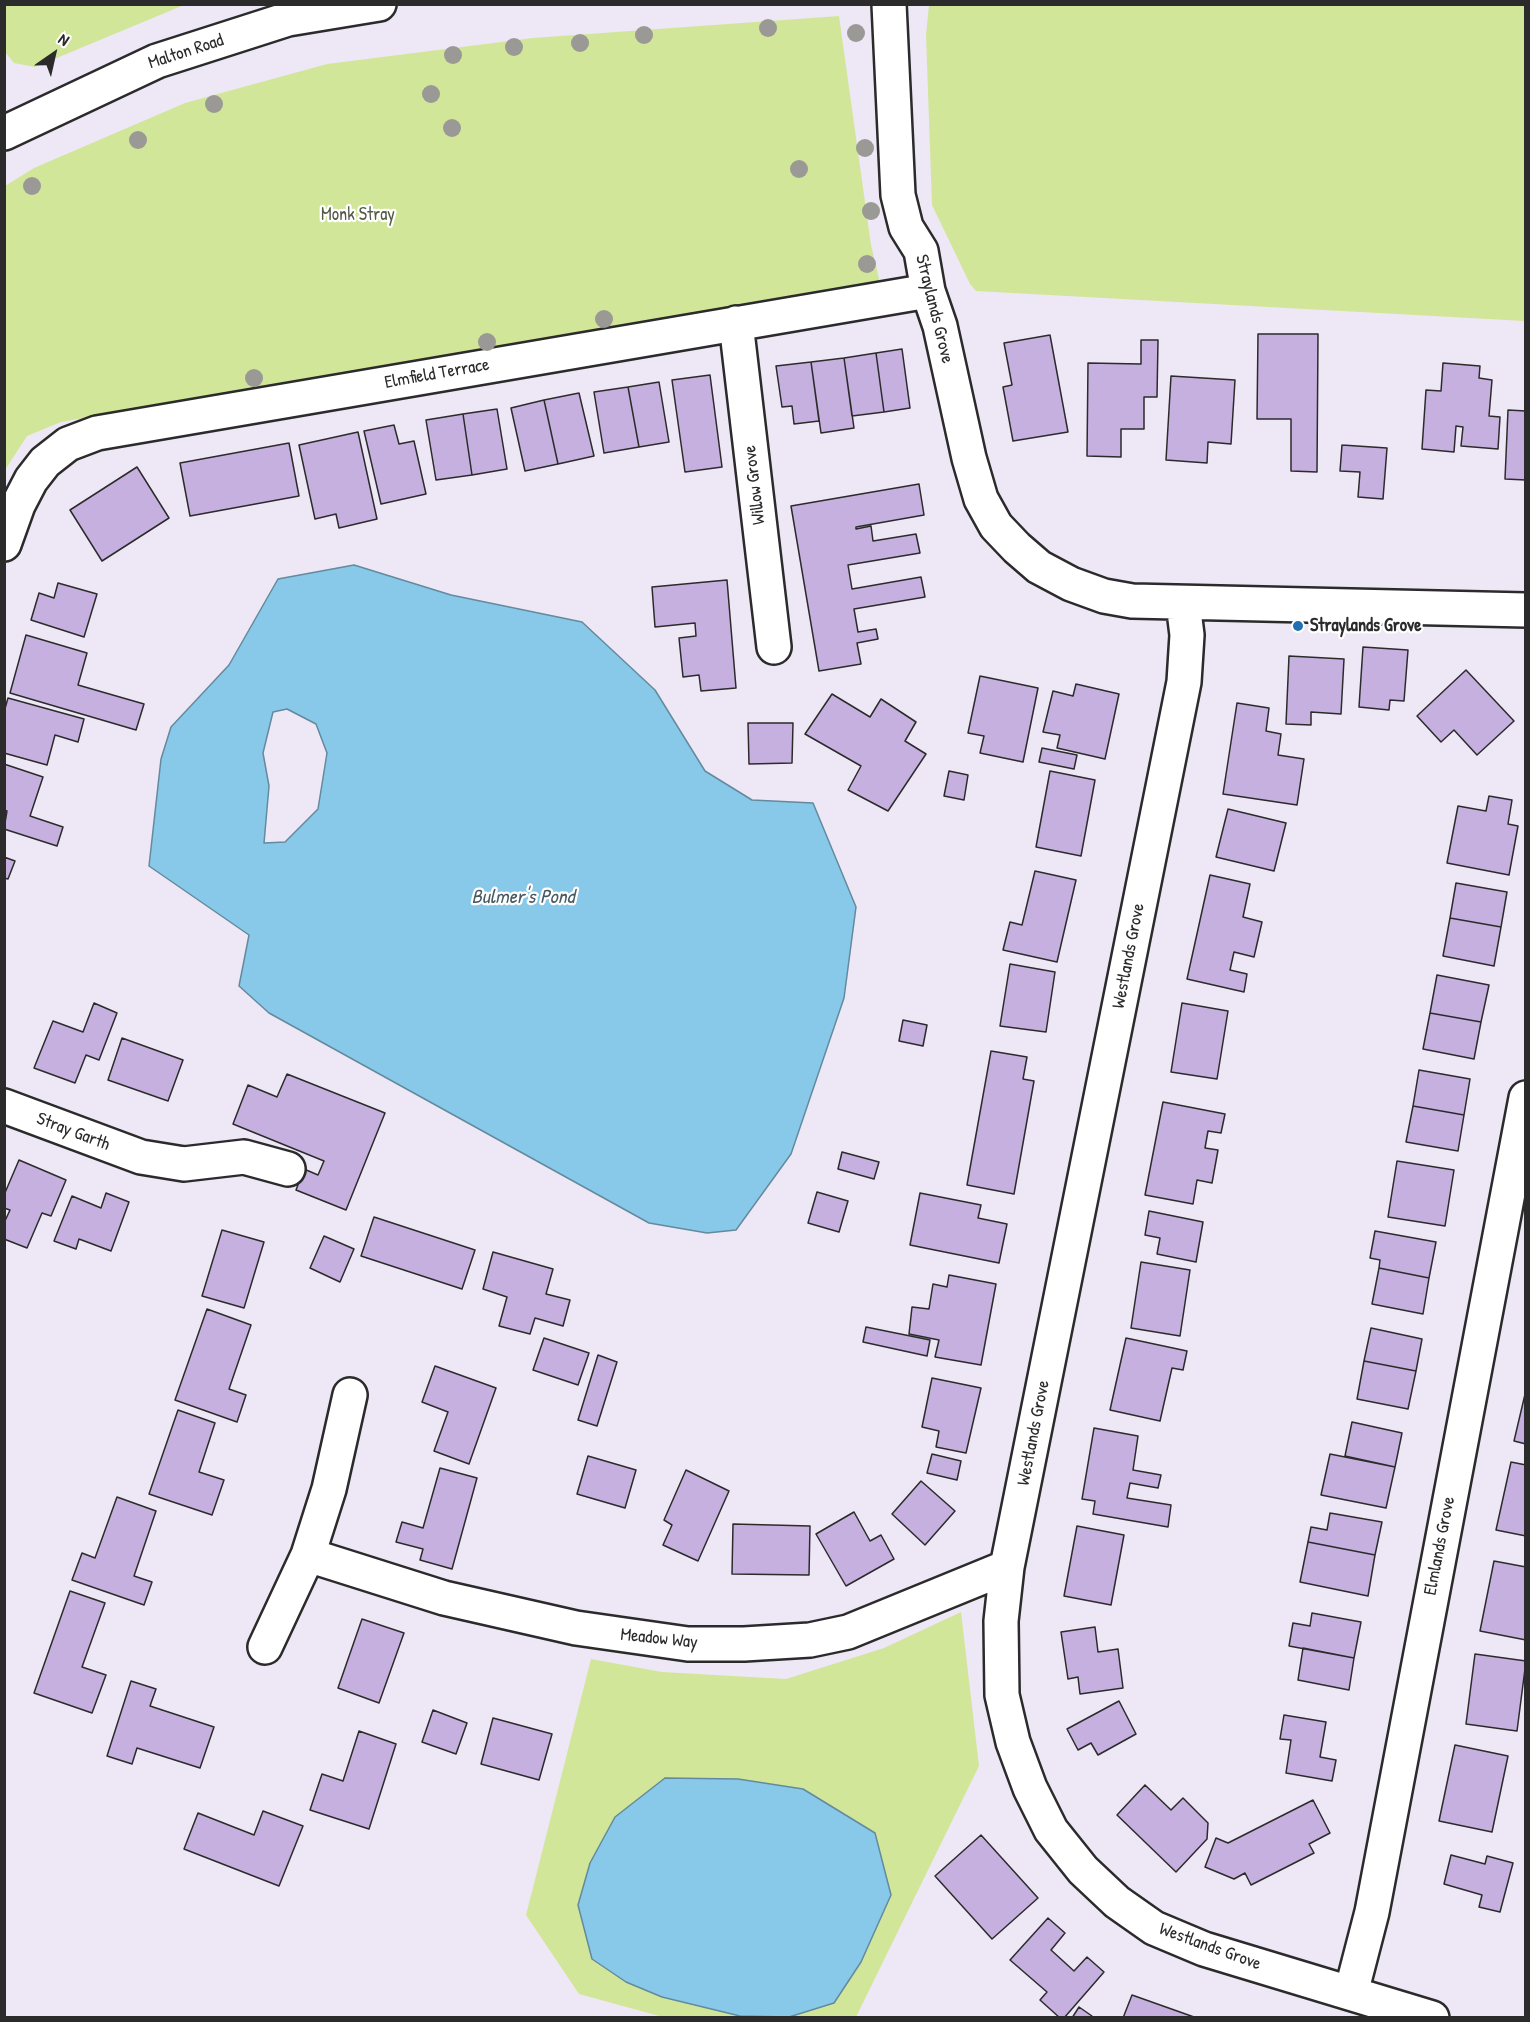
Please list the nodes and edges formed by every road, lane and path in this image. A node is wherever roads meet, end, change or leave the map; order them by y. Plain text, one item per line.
1 (379, 4) edge
2 (888, 4) edge
3 (5, 132) edge
4 (928, 291) junction
5 (736, 323) junction
6 (4, 544) edge
7 (1183, 603) junction
8 (1526, 610) edge
9 (774, 646) dead end
10 (1526, 1098) edge
11 (4, 1106) edge
12 (288, 1169) dead end
13 (350, 1395) dead end
14 (308, 1555) junction
15 (1007, 1567) junction
16 (265, 1647) dead end
17 (1351, 1993) junction
18 (1432, 2018) edge

1 - 3 street, Malton Road
2 - 4 street, Straylands Grove
4 - 5 street, Elmfield Terrace
4 - 7 street, Straylands Grove
5 - 6 street, Elmfield Terrace
5 - 9 street, Willow Grove
7 - 8 street, Straylands Grove
7 - 15 street, Westlands Grove
10 - 17 street, Elmlands Grove
11 - 12 street, Stray Garth
13 - 14 street
14 - 15 street, Meadow Way
14 - 16 street
15 - 17 street, Westlands Grove
17 - 18 street, Westlands Grove

